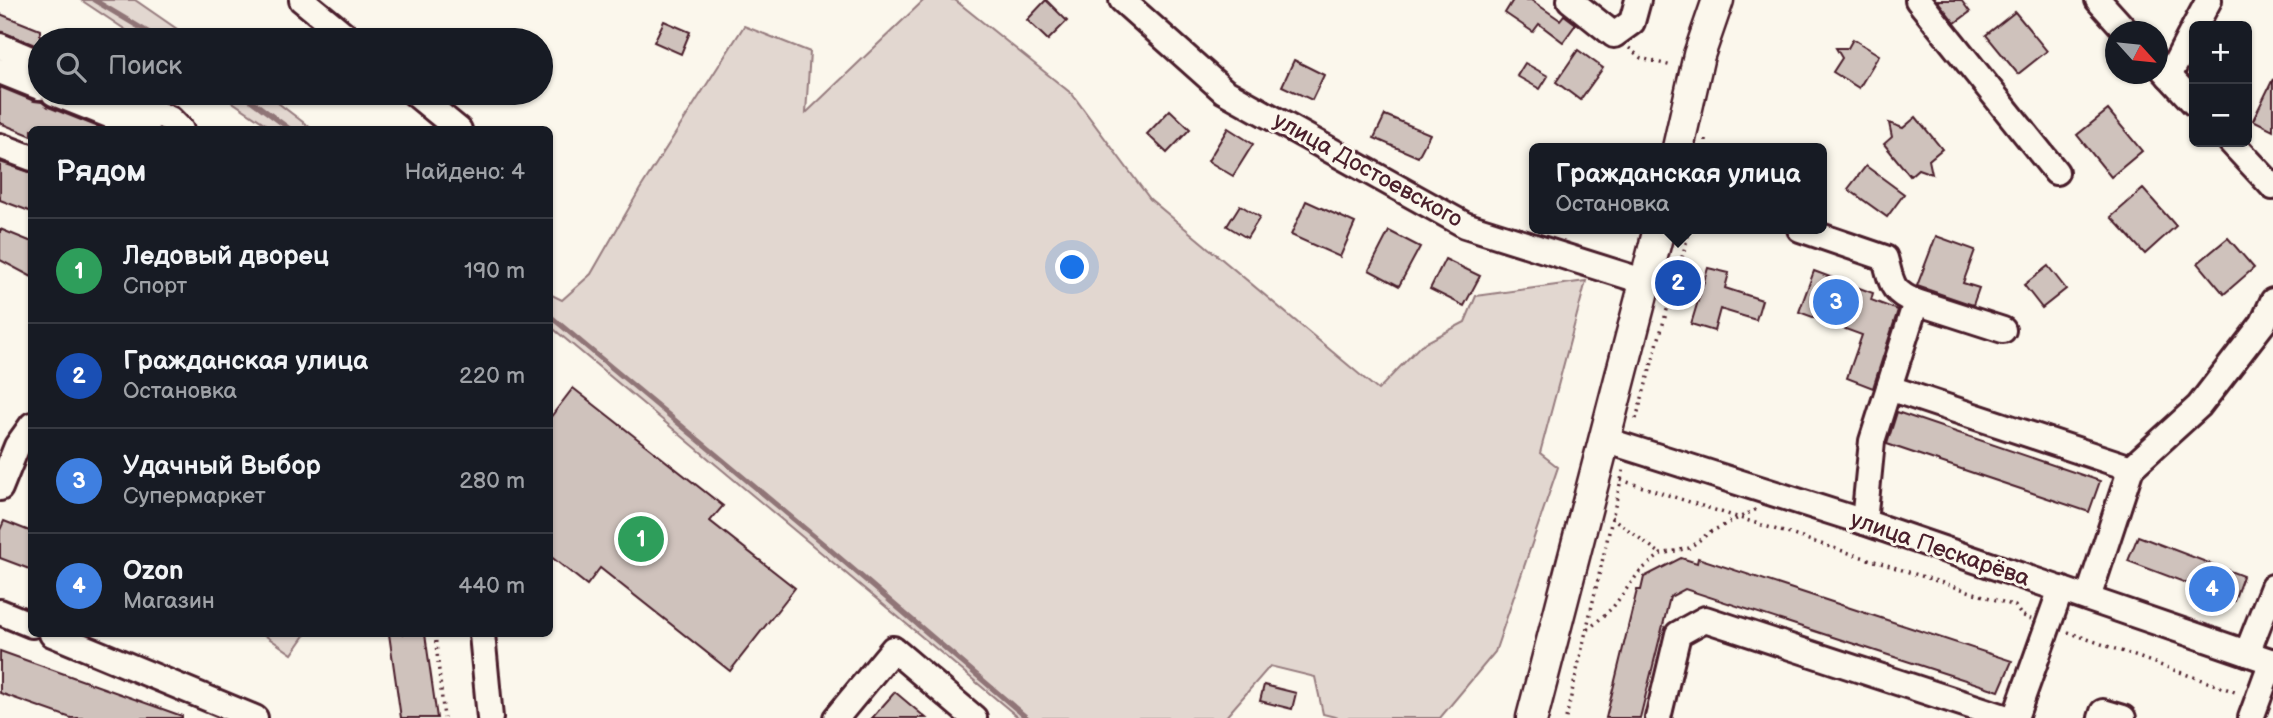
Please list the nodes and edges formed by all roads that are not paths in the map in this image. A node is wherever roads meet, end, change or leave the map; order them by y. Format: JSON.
{"nodes":[{"id":1,"x":302,"y":0,"type":"edge"},
{"id":2,"x":1122,"y":0,"type":"edge"},
{"id":3,"x":1570,"y":0,"type":"edge"},
{"id":4,"x":1638,"y":0,"type":"edge"},
{"id":5,"x":1718,"y":0,"type":"edge"},
{"id":6,"x":1918,"y":0,"type":"edge"},
{"id":7,"x":2098,"y":0,"type":"edge"},
{"id":8,"x":2209,"y":0,"type":"edge"},
{"id":9,"x":2117,"y":21,"type":"edge"},
{"id":10,"x":2198,"y":21,"type":"edge"},
{"id":11,"x":336,"y":28,"type":"edge"},
{"id":12,"x":2189,"y":35,"type":"edge"},
{"id":13,"x":0,"y":46,"type":"edge"},
{"id":14,"x":28,"y":58,"type":"edge"},
{"id":15,"x":2168,"y":63,"type":"edge"},
{"id":16,"x":0,"y":71,"type":"edge"},
{"id":17,"x":2168,"y":75,"type":"edge"},
{"id":18,"x":28,"y":82,"type":"edge"},
{"id":19,"x":2189,"y":98,"type":"edge"},
{"id":20,"x":84,"y":105,"type":"edge"},
{"id":21,"x":137,"y":105,"type":"edge"},
{"id":22,"x":429,"y":105,"type":"edge"},
{"id":23,"x":137,"y":126,"type":"edge"},
{"id":24,"x":177,"y":126,"type":"edge"},
{"id":25,"x":454,"y":126,"type":"edge"},
{"id":26,"x":1679,"y":143,"type":"edge"},
{"id":27,"x":0,"y":146,"type":"edge"},
{"id":28,"x":2236,"y":147,"type":"edge"},
{"id":29,"x":28,"y":156,"type":"edge"},
{"id":30,"x":2056,"y":172,"type":"dead end"},
{"id":31,"x":2273,"y":187,"type":"edge"},
{"id":32,"x":1658,"y":234,"type":"edge"},
{"id":33,"x":1815,"y":234,"type":"edge"},
{"id":34,"x":1646,"y":282,"type":"junction"},
{"id":35,"x":2273,"y":301,"type":"edge"},
{"id":36,"x":1916,"y":302,"type":"junction"},
{"id":37,"x":2003,"y":330,"type":"dead end"},
{"id":38,"x":1889,"y":387,"type":"junction"},
{"id":39,"x":1617,"y":444,"type":"junction"},
{"id":40,"x":24,"y":449,"type":"edge"},
{"id":41,"x":2131,"y":468,"type":"junction"},
{"id":42,"x":0,"y":488,"type":"edge"},
{"id":43,"x":1864,"y":523,"type":"junction"},
{"id":44,"x":2273,"y":587,"type":"edge"},
{"id":45,"x":2061,"y":589,"type":"junction"},
{"id":46,"x":2088,"y":598,"type":"junction"},
{"id":47,"x":0,"y":612,"type":"edge"},
{"id":48,"x":28,"y":623,"type":"edge"},
{"id":49,"x":59,"y":637,"type":"edge"},
{"id":50,"x":482,"y":637,"type":"edge"},
{"id":51,"x":2247,"y":653,"type":"junction"},
{"id":52,"x":2272,"y":661,"type":"edge"},
{"id":53,"x":2255,"y":709,"type":"edge"},
{"id":54,"x":255,"y":718,"type":"edge"},
{"id":55,"x":490,"y":718,"type":"edge"},
{"id":56,"x":836,"y":718,"type":"edge"},
{"id":57,"x":974,"y":718,"type":"edge"},
{"id":58,"x":1532,"y":718,"type":"edge"},
{"id":59,"x":1658,"y":718,"type":"edge"},
{"id":60,"x":2007,"y":718,"type":"edge"},
{"id":61,"x":2015,"y":718,"type":"edge"},
{"id":62,"x":2101,"y":718,"type":"edge"},
{"id":63,"x":2123,"y":718,"type":"edge"}],
"edges":[{"from":1,"to":11,"type":"street"},
{"from":2,"to":34,"type":"street","name":"улица Достоевского"},
{"from":3,"to":4,"type":"street"},
{"from":5,"to":26,"type":"main road"},
{"from":6,"to":30,"type":"street"},
{"from":7,"to":9,"type":"street"},
{"from":8,"to":10,"type":"street"},
{"from":12,"to":15,"type":"street"},
{"from":13,"to":14,"type":"street"},
{"from":16,"to":18,"type":"street"},
{"from":17,"to":19,"type":"street"},
{"from":20,"to":23,"type":"street"},
{"from":21,"to":24,"type":"street"},
{"from":22,"to":25,"type":"street"},
{"from":27,"to":29,"type":"street"},
{"from":28,"to":31,"type":"street"},
{"from":32,"to":34,"type":"main road"},
{"from":33,"to":36,"type":"street"},
{"from":34,"to":39,"type":"main road"},
{"from":35,"to":41,"type":"street"},
{"from":36,"to":37,"type":"street"},
{"from":36,"to":38,"type":"street"},
{"from":38,"to":41,"type":"street"},
{"from":38,"to":43,"type":"street"},
{"from":39,"to":43,"type":"street","name":"улица Пескарёва"},
{"from":39,"to":58,"type":"main road"},
{"from":40,"to":42,"type":"street"},
{"from":41,"to":46,"type":"street"},
{"from":43,"to":45,"type":"street","name":"улица Пескарёва"},
{"from":44,"to":51,"type":"street"},
{"from":45,"to":46,"type":"street","name":"улица Пескарёва"},
{"from":45,"to":61,"type":"street"},
{"from":46,"to":51,"type":"street","name":"улица Пескарёва"},
{"from":47,"to":48,"type":"street"},
{"from":49,"to":54,"type":"street"},
{"from":50,"to":55,"type":"street"},
{"from":51,"to":52,"type":"street","name":"улица Пескарёва"},
{"from":52,"to":53,"type":"street"},
{"from":56,"to":57,"type":"street"},
{"from":59,"to":60,"type":"street"},
{"from":62,"to":63,"type":"street"}]}
